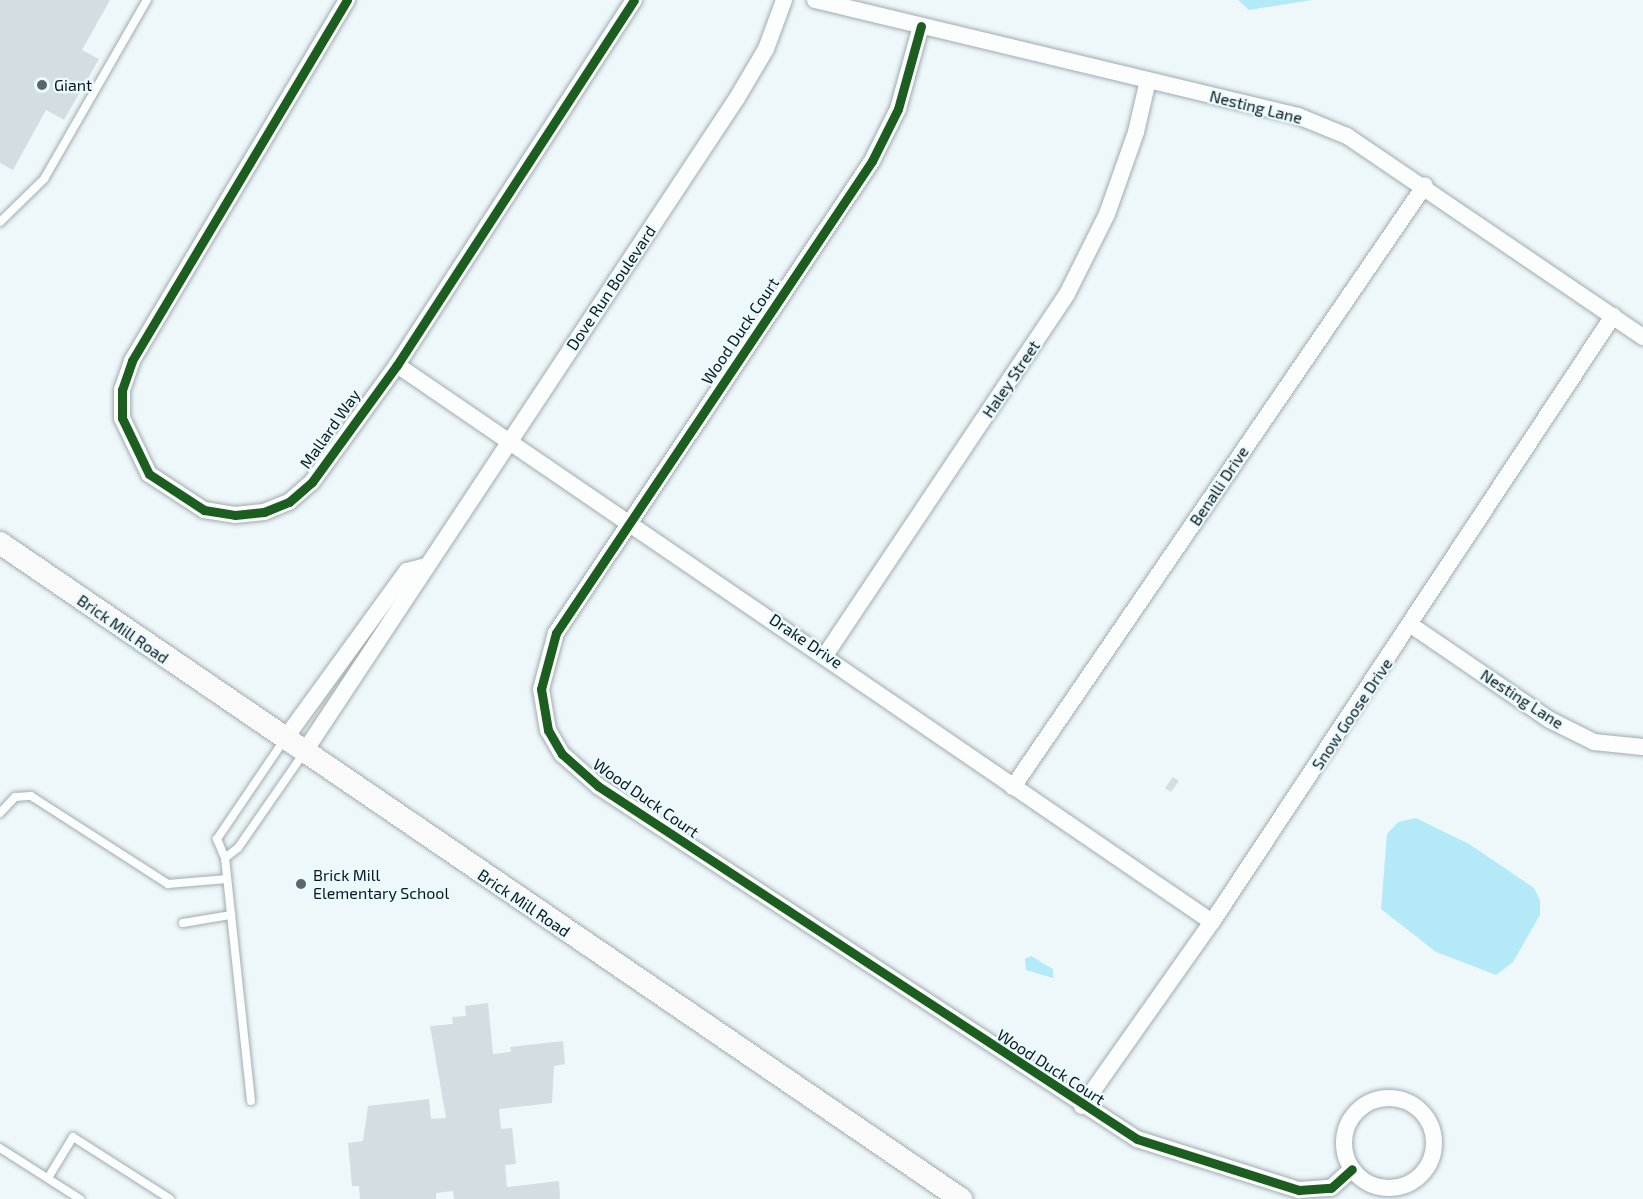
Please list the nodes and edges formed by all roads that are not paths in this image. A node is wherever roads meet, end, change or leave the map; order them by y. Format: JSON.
{"nodes":[{"id":1,"x":147,"y":0,"type":"edge"},
{"id":2,"x":347,"y":0,"type":"edge"},
{"id":3,"x":634,"y":0,"type":"edge"},
{"id":4,"x":784,"y":0,"type":"edge"},
{"id":5,"x":815,"y":0,"type":"edge"},
{"id":6,"x":921,"y":26,"type":"junction"},
{"id":7,"x":1148,"y":80,"type":"junction"},
{"id":8,"x":1425,"y":185,"type":"junction"},
{"id":9,"x":0,"y":222,"type":"edge"},
{"id":10,"x":1613,"y":316,"type":"junction"},
{"id":11,"x":1643,"y":337,"type":"edge"},
{"id":12,"x":397,"y":365,"type":"junction"},
{"id":13,"x":507,"y":441,"type":"junction"},
{"id":14,"x":630,"y":522,"type":"junction"},
{"id":15,"x":0,"y":543,"type":"edge"},
{"id":16,"x":422,"y":567,"type":"junction"},
{"id":17,"x":1411,"y":625,"type":"junction"},
{"id":18,"x":826,"y":654,"type":"junction"},
{"id":19,"x":284,"y":740,"type":"junction"},
{"id":20,"x":1643,"y":747,"type":"edge"},
{"id":21,"x":303,"y":754,"type":"junction"},
{"id":22,"x":1013,"y":787,"type":"junction"},
{"id":23,"x":0,"y":813,"type":"edge"},
{"id":24,"x":225,"y":858,"type":"junction"},
{"id":25,"x":227,"y":879,"type":"junction"},
{"id":26,"x":231,"y":915,"type":"junction"},
{"id":27,"x":1212,"y":922,"type":"junction"},
{"id":28,"x":183,"y":923,"type":"dead end"},
{"id":29,"x":251,"y":1101,"type":"dead end"},
{"id":30,"x":1082,"y":1106,"type":"junction"},
{"id":31,"x":0,"y":1148,"type":"edge"},
{"id":32,"x":1352,"y":1169,"type":"junction"},
{"id":33,"x":48,"y":1178,"type":"junction"},
{"id":34,"x":81,"y":1199,"type":"edge"},
{"id":35,"x":170,"y":1199,"type":"edge"},
{"id":36,"x":961,"y":1199,"type":"edge"}],
"edges":[{"from":1,"to":9,"type":"lane"},
{"from":2,"to":12,"type":"street","name":"Mallard Way"},
{"from":3,"to":12,"type":"street","name":"Mallard Way"},
{"from":4,"to":13,"type":"street","name":"Dove Run Boulevard"},
{"from":5,"to":6,"type":"street","name":"Nesting Lane"},
{"from":6,"to":7,"type":"street","name":"Nesting Lane"},
{"from":6,"to":14,"type":"street","name":"Wood Duck Court"},
{"from":7,"to":8,"type":"street","name":"Nesting Lane"},
{"from":7,"to":18,"type":"street","name":"Haley Street"},
{"from":8,"to":10,"type":"street","name":"Nesting Lane"},
{"from":8,"to":22,"type":"street","name":"Benalli Drive"},
{"from":10,"to":11,"type":"street","name":"Nesting Lane"},
{"from":10,"to":17,"type":"street","name":"Snow Goose Drive"},
{"from":12,"to":13,"type":"street","name":"Drake Drive"},
{"from":13,"to":14,"type":"street","name":"Drake Drive"},
{"from":13,"to":16,"type":"street","name":"Dove Run Boulevard"},
{"from":14,"to":18,"type":"street","name":"Drake Drive"},
{"from":14,"to":30,"type":"street","name":"Wood Duck Court"},
{"from":15,"to":19,"type":"street","name":"Brick Mill Road"},
{"from":16,"to":19,"type":"street","name":"Dove Run Boulevard"},
{"from":16,"to":21,"type":"street","name":"Dove Run Boulevard"},
{"from":17,"to":20,"type":"street","name":"Nesting Lane"},
{"from":17,"to":27,"type":"street","name":"Snow Goose Drive"},
{"from":18,"to":22,"type":"street","name":"Drake Drive"},
{"from":19,"to":21,"type":"street","name":"Brick Mill Road"},
{"from":19,"to":24,"type":"lane"},
{"from":21,"to":24,"type":"lane"},
{"from":21,"to":36,"type":"street","name":"Brick Mill Road"},
{"from":22,"to":27,"type":"street","name":"Drake Drive"},
{"from":23,"to":25,"type":"lane"},
{"from":24,"to":25,"type":"lane"},
{"from":25,"to":26,"type":"lane"},
{"from":26,"to":28,"type":"lane"},
{"from":26,"to":29,"type":"lane"},
{"from":27,"to":30,"type":"street","name":"Snow Goose Drive"},
{"from":30,"to":32,"type":"street","name":"Wood Duck Court"},
{"from":31,"to":33,"type":"lane"},
{"from":32,"to":32,"type":"street"},
{"from":33,"to":34,"type":"lane"},
{"from":33,"to":35,"type":"lane"}]}
